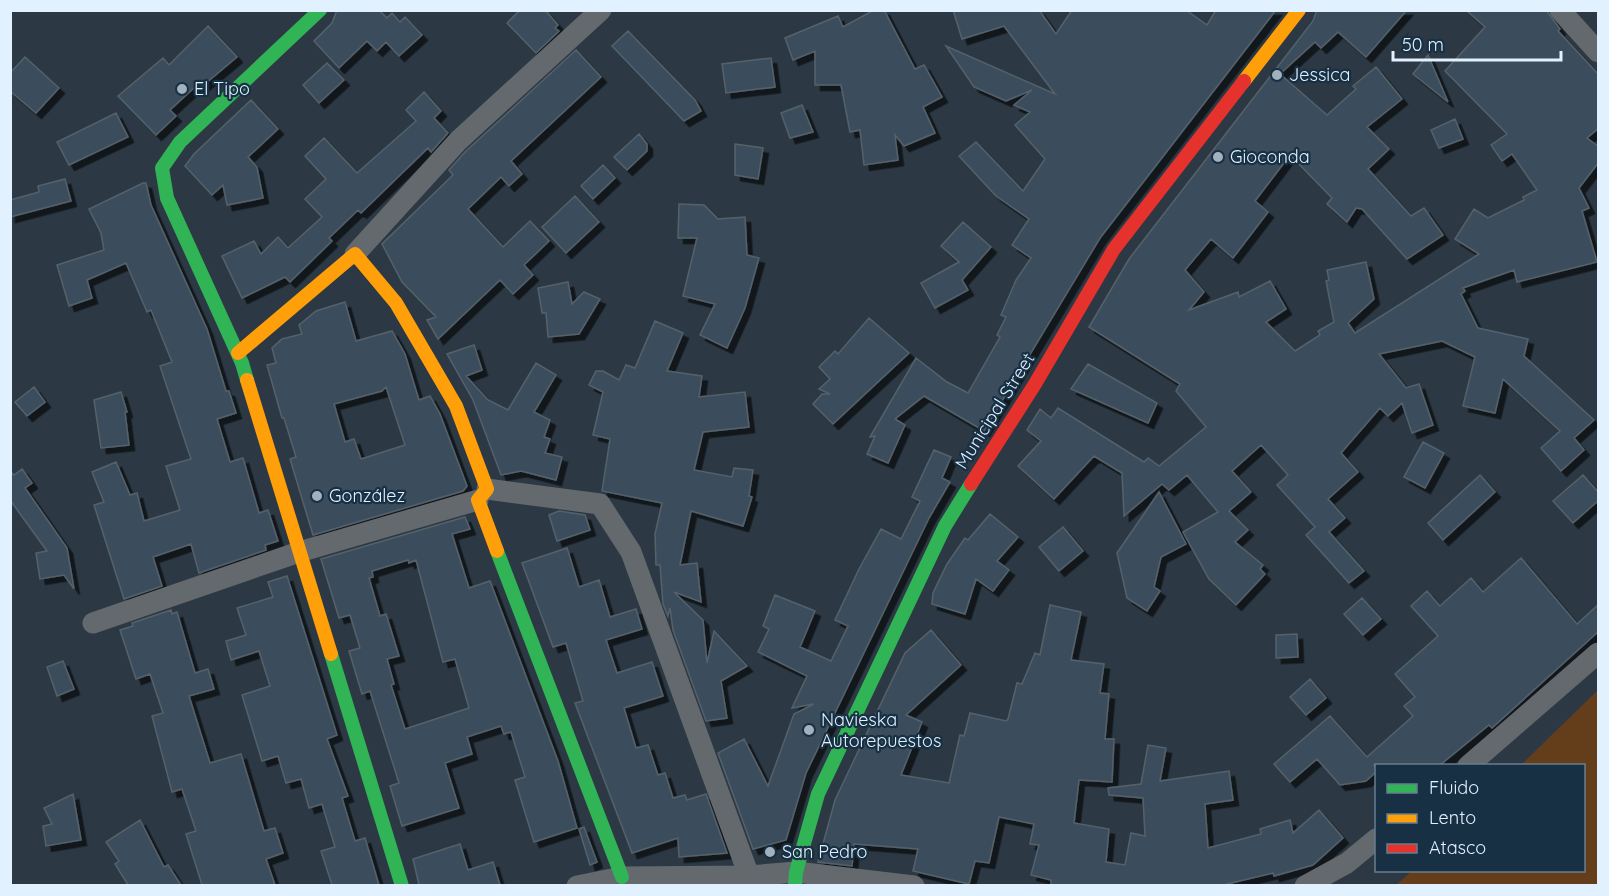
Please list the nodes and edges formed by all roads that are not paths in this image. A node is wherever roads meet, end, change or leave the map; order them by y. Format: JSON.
{"nodes":[{"id":1,"x":320,"y":10,"type":"edge"},
{"id":2,"x":601,"y":10,"type":"edge"},
{"id":3,"x":1299,"y":10,"type":"edge"},
{"id":4,"x":1560,"y":10,"type":"edge"},
{"id":5,"x":1599,"y":52,"type":"edge"},
{"id":6,"x":355,"y":254,"type":"junction"},
{"id":7,"x":238,"y":353,"type":"junction"},
{"id":8,"x":483,"y":494,"type":"junction"},
{"id":9,"x":299,"y":552,"type":"junction"},
{"id":10,"x":93,"y":623,"type":"dead end"},
{"id":11,"x":1599,"y":653,"type":"edge"},
{"id":12,"x":1469,"y":764,"type":"edge"},
{"id":13,"x":1375,"y":841,"type":"edge"},
{"id":14,"x":749,"y":876,"type":"junction"},
{"id":15,"x":622,"y":877,"type":"junction"},
{"id":16,"x":795,"y":879,"type":"edge"},
{"id":17,"x":402,"y":885,"type":"edge"},
{"id":18,"x":577,"y":885,"type":"edge"},
{"id":19,"x":914,"y":885,"type":"edge"},
{"id":20,"x":1305,"y":885,"type":"edge"}],
"edges":[{"from":1,"to":7,"type":"street"},
{"from":2,"to":6,"type":"street"},
{"from":3,"to":16,"type":"street","name":"Municipal Street"},
{"from":4,"to":5,"type":"street"},
{"from":6,"to":7,"type":"street"},
{"from":6,"to":8,"type":"street"},
{"from":7,"to":9,"type":"street"},
{"from":8,"to":9,"type":"street"},
{"from":8,"to":14,"type":"street"},
{"from":8,"to":15,"type":"street"},
{"from":9,"to":10,"type":"street"},
{"from":9,"to":17,"type":"street"},
{"from":11,"to":12,"type":"street"},
{"from":13,"to":20,"type":"street"},
{"from":14,"to":15,"type":"street"},
{"from":14,"to":16,"type":"street"},
{"from":15,"to":18,"type":"street"},
{"from":16,"to":19,"type":"street"}]}
